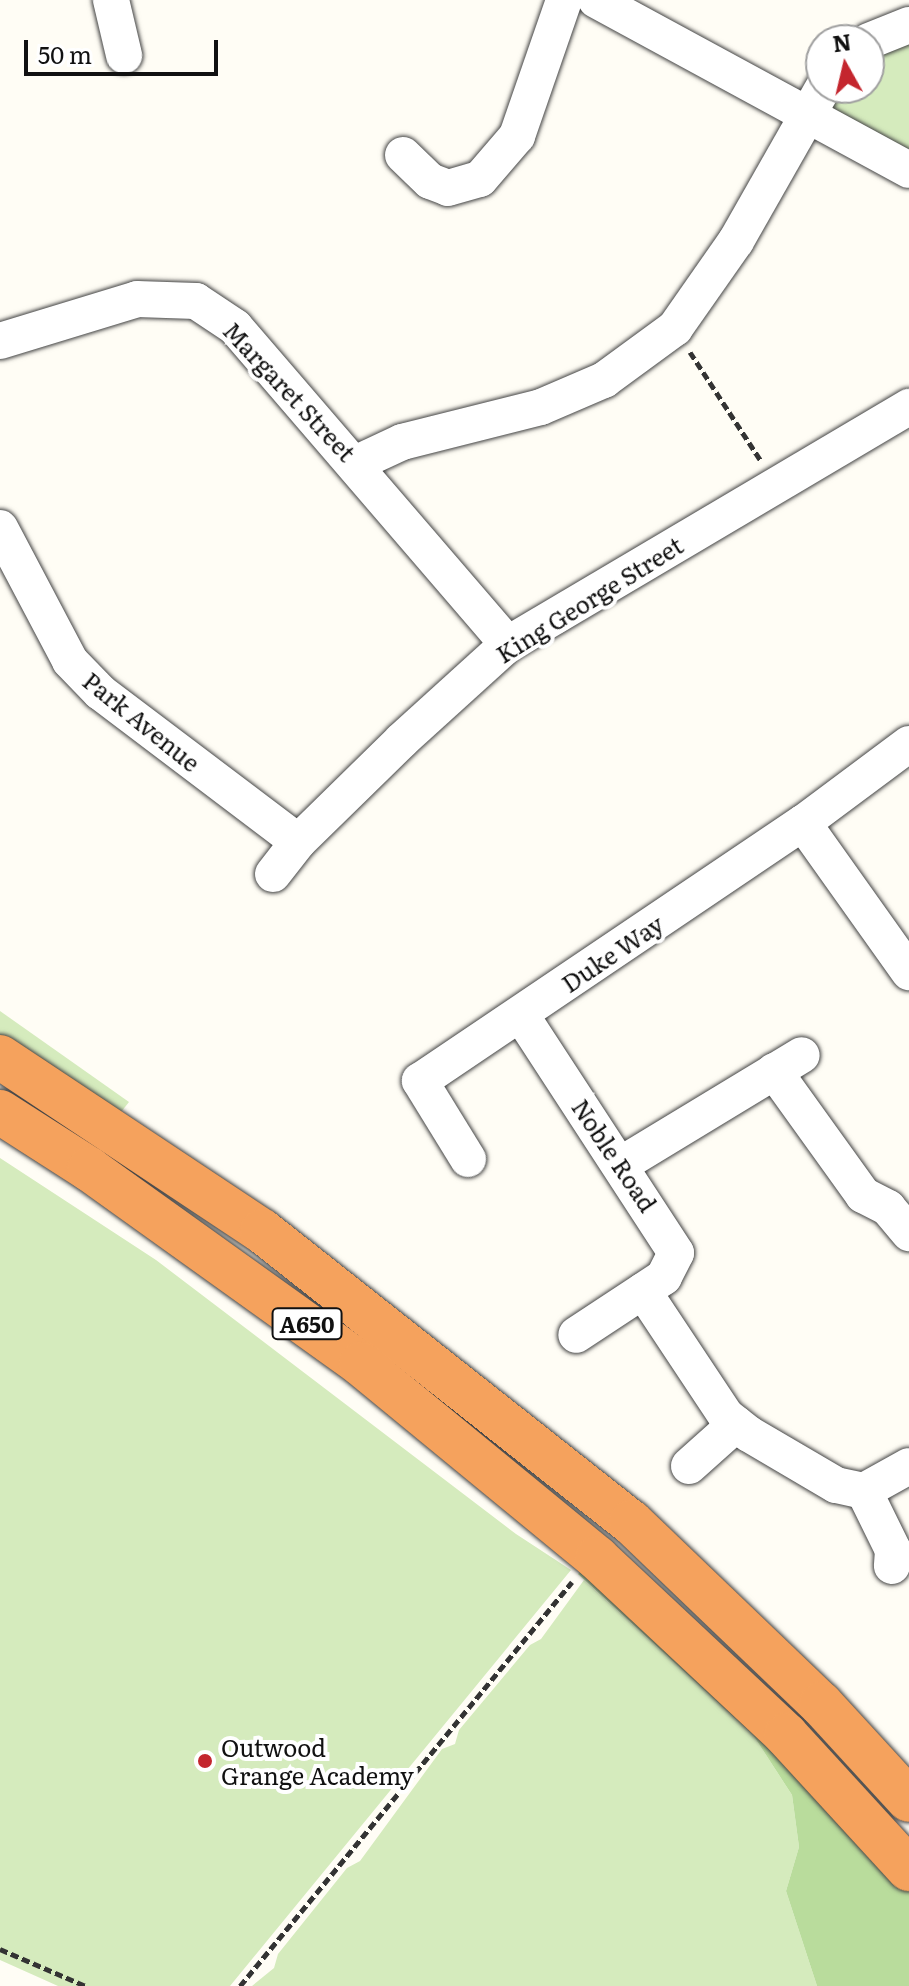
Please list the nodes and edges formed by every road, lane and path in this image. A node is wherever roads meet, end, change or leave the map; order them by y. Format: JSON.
{"nodes":[{"id":1,"x":111,"y":0,"type":"edge"},
{"id":2,"x":564,"y":0,"type":"edge"},
{"id":3,"x":596,"y":0,"type":"edge"},
{"id":4,"x":909,"y":25,"type":"edge"},
{"id":5,"x":885,"y":35,"type":"edge"},
{"id":6,"x":124,"y":55,"type":"dead end"},
{"id":7,"x":805,"y":95,"type":"edge"},
{"id":8,"x":814,"y":104,"type":"edge"},
{"id":9,"x":821,"y":104,"type":"edge"},
{"id":10,"x":403,"y":155,"type":"dead end"},
{"id":11,"x":909,"y":170,"type":"edge"},
{"id":12,"x":675,"y":328,"type":"junction"},
{"id":13,"x":0,"y":341,"type":"edge"},
{"id":14,"x":909,"y":407,"type":"edge"},
{"id":15,"x":357,"y":463,"type":"junction"},
{"id":16,"x":777,"y":486,"type":"junction"},
{"id":17,"x":0,"y":528,"type":"edge"},
{"id":18,"x":508,"y":644,"type":"junction"},
{"id":19,"x":909,"y":744,"type":"edge"},
{"id":20,"x":803,"y":823,"type":"junction"},
{"id":21,"x":298,"y":842,"type":"junction"},
{"id":22,"x":273,"y":874,"type":"dead end"},
{"id":23,"x":909,"y":972,"type":"edge"},
{"id":24,"x":521,"y":1015,"type":"junction"},
{"id":25,"x":0,"y":1057,"type":"edge"},
{"id":26,"x":0,"y":1112,"type":"edge"},
{"id":27,"x":468,"y":1159,"type":"dead end"},
{"id":28,"x":622,"y":1164,"type":"junction"},
{"id":29,"x":909,"y":1233,"type":"edge"},
{"id":30,"x":643,"y":1291,"type":"junction"},
{"id":31,"x":576,"y":1335,"type":"dead end"},
{"id":32,"x":736,"y":1424,"type":"junction"},
{"id":33,"x":689,"y":1466,"type":"dead end"},
{"id":34,"x":909,"y":1466,"type":"edge"},
{"id":35,"x":864,"y":1491,"type":"junction"},
{"id":36,"x":597,"y":1558,"type":"junction"},
{"id":37,"x":892,"y":1566,"type":"dead end"},
{"id":38,"x":909,"y":1800,"type":"edge"},
{"id":39,"x":909,"y":1869,"type":"edge"},
{"id":40,"x":0,"y":1949,"type":"edge"},
{"id":41,"x":86,"y":1986,"type":"edge"},
{"id":42,"x":240,"y":1986,"type":"edge"}],
"edges":[{"from":1,"to":6,"type":"street"},
{"from":2,"to":10,"type":"street"},
{"from":3,"to":7,"type":"street"},
{"from":4,"to":5,"type":"street"},
{"from":8,"to":12,"type":"street"},
{"from":9,"to":11,"type":"street"},
{"from":12,"to":15,"type":"street"},
{"from":12,"to":16,"type":"path"},
{"from":13,"to":15,"type":"street","name":"Margaret Street"},
{"from":14,"to":16,"type":"street","name":"King George Street"},
{"from":15,"to":18,"type":"street","name":"Margaret Street"},
{"from":16,"to":18,"type":"street","name":"King George Street"},
{"from":17,"to":21,"type":"street","name":"Park Avenue"},
{"from":18,"to":21,"type":"street","name":"King George Street"},
{"from":19,"to":20,"type":"street","name":"Duke Way"},
{"from":20,"to":23,"type":"street"},
{"from":20,"to":24,"type":"street","name":"Duke Way"},
{"from":21,"to":22,"type":"street","name":"King George Street"},
{"from":24,"to":27,"type":"street","name":"Duke Way"},
{"from":24,"to":28,"type":"street","name":"Noble Road"},
{"from":25,"to":38,"type":"highway","number":"A650"},
{"from":26,"to":36,"type":"highway","number":"A650"},
{"from":28,"to":29,"type":"street"},
{"from":28,"to":30,"type":"street","name":"Noble Road"},
{"from":30,"to":31,"type":"street","name":"Noble Road"},
{"from":30,"to":32,"type":"street"},
{"from":32,"to":33,"type":"street"},
{"from":32,"to":35,"type":"street"},
{"from":34,"to":35,"type":"street"},
{"from":35,"to":37,"type":"street"},
{"from":36,"to":39,"type":"highway","number":"A650"},
{"from":36,"to":42,"type":"path"},
{"from":40,"to":41,"type":"path"}]}
